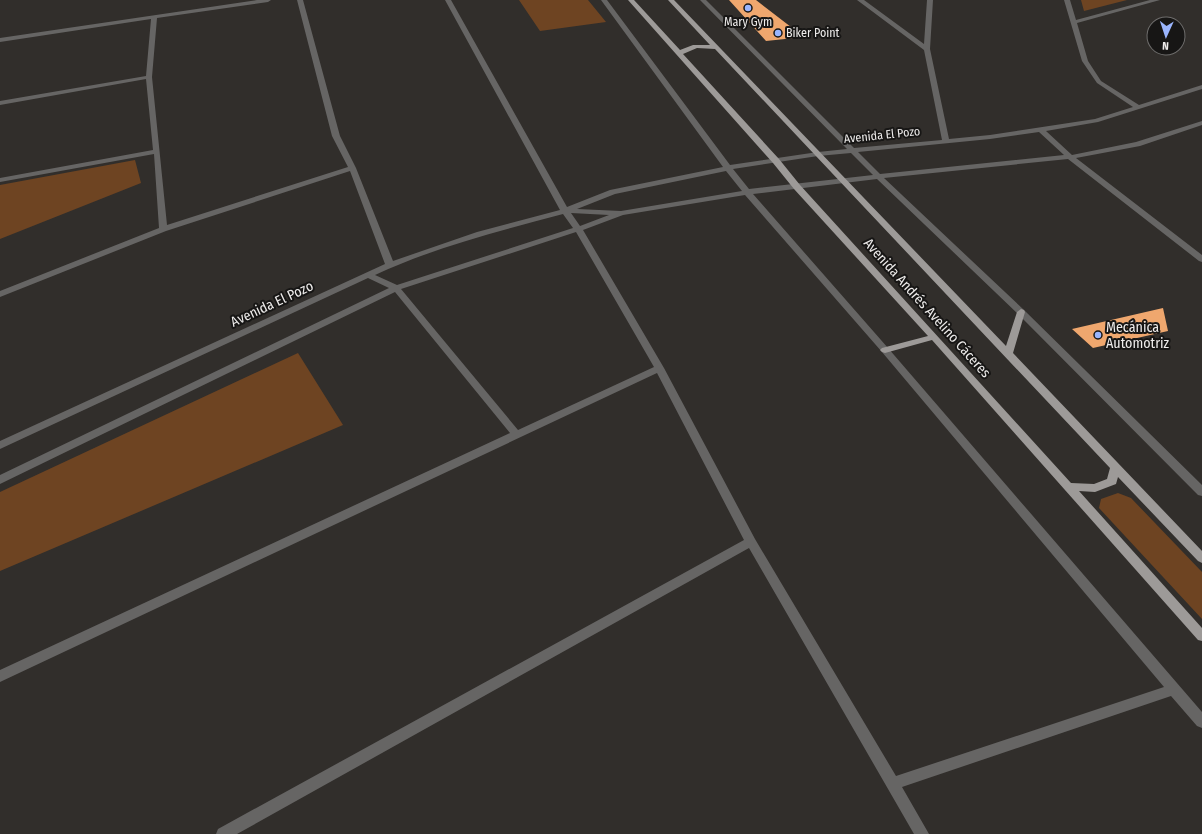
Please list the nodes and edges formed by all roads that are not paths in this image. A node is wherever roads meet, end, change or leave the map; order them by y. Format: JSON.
{"nodes":[{"id":1,"x":268,"y":0,"type":"edge"},
{"id":2,"x":300,"y":0,"type":"edge"},
{"id":3,"x":448,"y":0,"type":"edge"},
{"id":4,"x":604,"y":0,"type":"edge"},
{"id":5,"x":631,"y":0,"type":"edge"},
{"id":6,"x":671,"y":0,"type":"edge"},
{"id":7,"x":703,"y":0,"type":"edge"},
{"id":8,"x":860,"y":0,"type":"edge"},
{"id":9,"x":930,"y":0,"type":"edge"},
{"id":10,"x":1067,"y":0,"type":"edge"},
{"id":11,"x":1157,"y":0,"type":"edge"},
{"id":12,"x":154,"y":17,"type":"junction"},
{"id":13,"x":1074,"y":22,"type":"junction"},
{"id":14,"x":0,"y":40,"type":"edge"},
{"id":15,"x":717,"y":48,"type":"junction"},
{"id":16,"x":927,"y":49,"type":"junction"},
{"id":17,"x":679,"y":53,"type":"junction"},
{"id":18,"x":149,"y":77,"type":"junction"},
{"id":19,"x":1202,"y":87,"type":"edge"},
{"id":20,"x":0,"y":103,"type":"edge"},
{"id":21,"x":1138,"y":108,"type":"junction"},
{"id":22,"x":1202,"y":123,"type":"edge"},
{"id":23,"x":1041,"y":130,"type":"junction"},
{"id":24,"x":946,"y":140,"type":"junction"},
{"id":25,"x":852,"y":150,"type":"junction"},
{"id":26,"x":157,"y":151,"type":"junction"},
{"id":27,"x":818,"y":154,"type":"junction"},
{"id":28,"x":1070,"y":157,"type":"junction"},
{"id":29,"x":776,"y":161,"type":"junction"},
{"id":30,"x":352,"y":168,"type":"junction"},
{"id":31,"x":728,"y":168,"type":"junction"},
{"id":32,"x":879,"y":177,"type":"junction"},
{"id":33,"x":0,"y":180,"type":"edge"},
{"id":34,"x":843,"y":180,"type":"junction"},
{"id":35,"x":797,"y":187,"type":"junction"},
{"id":36,"x":747,"y":192,"type":"junction"},
{"id":37,"x":565,"y":211,"type":"junction"},
{"id":38,"x":621,"y":213,"type":"junction"},
{"id":39,"x":163,"y":228,"type":"junction"},
{"id":40,"x":578,"y":229,"type":"junction"},
{"id":41,"x":1202,"y":259,"type":"edge"},
{"id":42,"x":390,"y":265,"type":"junction"},
{"id":43,"x":368,"y":276,"type":"junction"},
{"id":44,"x":396,"y":288,"type":"junction"},
{"id":45,"x":0,"y":294,"type":"edge"},
{"id":46,"x":1021,"y":312,"type":"junction"},
{"id":47,"x":934,"y":337,"type":"junction"},
{"id":48,"x":885,"y":350,"type":"junction"},
{"id":49,"x":1008,"y":354,"type":"junction"},
{"id":50,"x":659,"y":368,"type":"junction"},
{"id":51,"x":517,"y":435,"type":"junction"},
{"id":52,"x":0,"y":445,"type":"edge"},
{"id":53,"x":1115,"y":467,"type":"junction"},
{"id":54,"x":0,"y":480,"type":"edge"},
{"id":55,"x":1069,"y":487,"type":"junction"},
{"id":56,"x":1202,"y":492,"type":"edge"},
{"id":57,"x":751,"y":542,"type":"junction"},
{"id":58,"x":1202,"y":558,"type":"edge"},
{"id":59,"x":1202,"y":636,"type":"edge"},
{"id":60,"x":0,"y":676,"type":"edge"},
{"id":61,"x":1174,"y":689,"type":"junction"},
{"id":62,"x":1202,"y":722,"type":"edge"},
{"id":63,"x":893,"y":784,"type":"junction"},
{"id":64,"x":917,"y":832,"type":"edge"},
{"id":65,"x":223,"y":834,"type":"edge"}],
"edges":[{"from":1,"to":12,"type":"street"},
{"from":2,"to":30,"type":"street"},
{"from":3,"to":37,"type":"street"},
{"from":4,"to":31,"type":"street"},
{"from":5,"to":17,"type":"main road","name":"Avenida Andrés Avelino Cáceres"},
{"from":6,"to":15,"type":"main road","name":"Avenida Andrés Avelino Cáceres"},
{"from":7,"to":25,"type":"street"},
{"from":8,"to":16,"type":"street"},
{"from":9,"to":16,"type":"street"},
{"from":10,"to":13,"type":"street"},
{"from":11,"to":13,"type":"street"},
{"from":12,"to":14,"type":"street"},
{"from":12,"to":18,"type":"street"},
{"from":13,"to":21,"type":"street"},
{"from":15,"to":17,"type":"main road"},
{"from":15,"to":27,"type":"main road","name":"Avenida Andrés Avelino Cáceres"},
{"from":16,"to":24,"type":"street"},
{"from":17,"to":29,"type":"main road","name":"Avenida Andrés Avelino Cáceres"},
{"from":18,"to":20,"type":"street"},
{"from":18,"to":26,"type":"street"},
{"from":19,"to":21,"type":"street","name":"Avenida El Pozo"},
{"from":21,"to":23,"type":"street","name":"Avenida El Pozo"},
{"from":22,"to":28,"type":"street","name":"Avenida El Pozo"},
{"from":23,"to":24,"type":"street","name":"Avenida El Pozo"},
{"from":23,"to":28,"type":"street"},
{"from":24,"to":25,"type":"street","name":"Avenida El Pozo"},
{"from":25,"to":27,"type":"street","name":"Avenida El Pozo"},
{"from":25,"to":32,"type":"street"},
{"from":26,"to":33,"type":"street"},
{"from":26,"to":39,"type":"street"},
{"from":27,"to":29,"type":"street","name":"Avenida El Pozo"},
{"from":27,"to":34,"type":"main road","name":"Avenida Andrés Avelino Cáceres"},
{"from":28,"to":32,"type":"street","name":"Avenida El Pozo"},
{"from":28,"to":41,"type":"street"},
{"from":29,"to":31,"type":"street","name":"Avenida El Pozo"},
{"from":29,"to":35,"type":"main road","name":"Avenida Andrés Avelino Cáceres"},
{"from":30,"to":39,"type":"street"},
{"from":30,"to":42,"type":"street"},
{"from":31,"to":36,"type":"street"},
{"from":31,"to":37,"type":"street","name":"Avenida El Pozo"},
{"from":32,"to":34,"type":"street","name":"Avenida El Pozo"},
{"from":32,"to":46,"type":"street"},
{"from":34,"to":35,"type":"street","name":"Avenida El Pozo"},
{"from":34,"to":49,"type":"main road","name":"Avenida Andrés Avelino Cáceres"},
{"from":35,"to":36,"type":"street","name":"Avenida El Pozo"},
{"from":35,"to":47,"type":"main road","name":"Avenida Andrés Avelino Cáceres"},
{"from":36,"to":38,"type":"street","name":"Avenida El Pozo"},
{"from":36,"to":48,"type":"street"},
{"from":37,"to":38,"type":"street","name":"Avenida El Pozo"},
{"from":37,"to":40,"type":"street"},
{"from":37,"to":42,"type":"street","name":"Avenida El Pozo"},
{"from":38,"to":40,"type":"street"},
{"from":39,"to":45,"type":"street"},
{"from":40,"to":44,"type":"street"},
{"from":40,"to":50,"type":"street"},
{"from":42,"to":43,"type":"street","name":"Avenida El Pozo"},
{"from":43,"to":44,"type":"street"},
{"from":43,"to":52,"type":"street","name":"Avenida El Pozo"},
{"from":44,"to":51,"type":"street"},
{"from":44,"to":54,"type":"street"},
{"from":46,"to":49,"type":"main road"},
{"from":46,"to":56,"type":"street"},
{"from":47,"to":48,"type":"main road"},
{"from":47,"to":55,"type":"main road","name":"Avenida Andrés Avelino Cáceres"},
{"from":48,"to":61,"type":"street"},
{"from":49,"to":53,"type":"main road","name":"Avenida Andrés Avelino Cáceres"},
{"from":50,"to":51,"type":"street"},
{"from":50,"to":57,"type":"street"},
{"from":51,"to":60,"type":"street"},
{"from":53,"to":55,"type":"main road"},
{"from":53,"to":58,"type":"main road","name":"Avenida Andrés Avelino Cáceres"},
{"from":55,"to":59,"type":"main road","name":"Avenida Andrés Avelino Cáceres"},
{"from":57,"to":63,"type":"street"},
{"from":57,"to":65,"type":"street"},
{"from":61,"to":62,"type":"street"},
{"from":61,"to":63,"type":"street"},
{"from":63,"to":64,"type":"street"}]}
